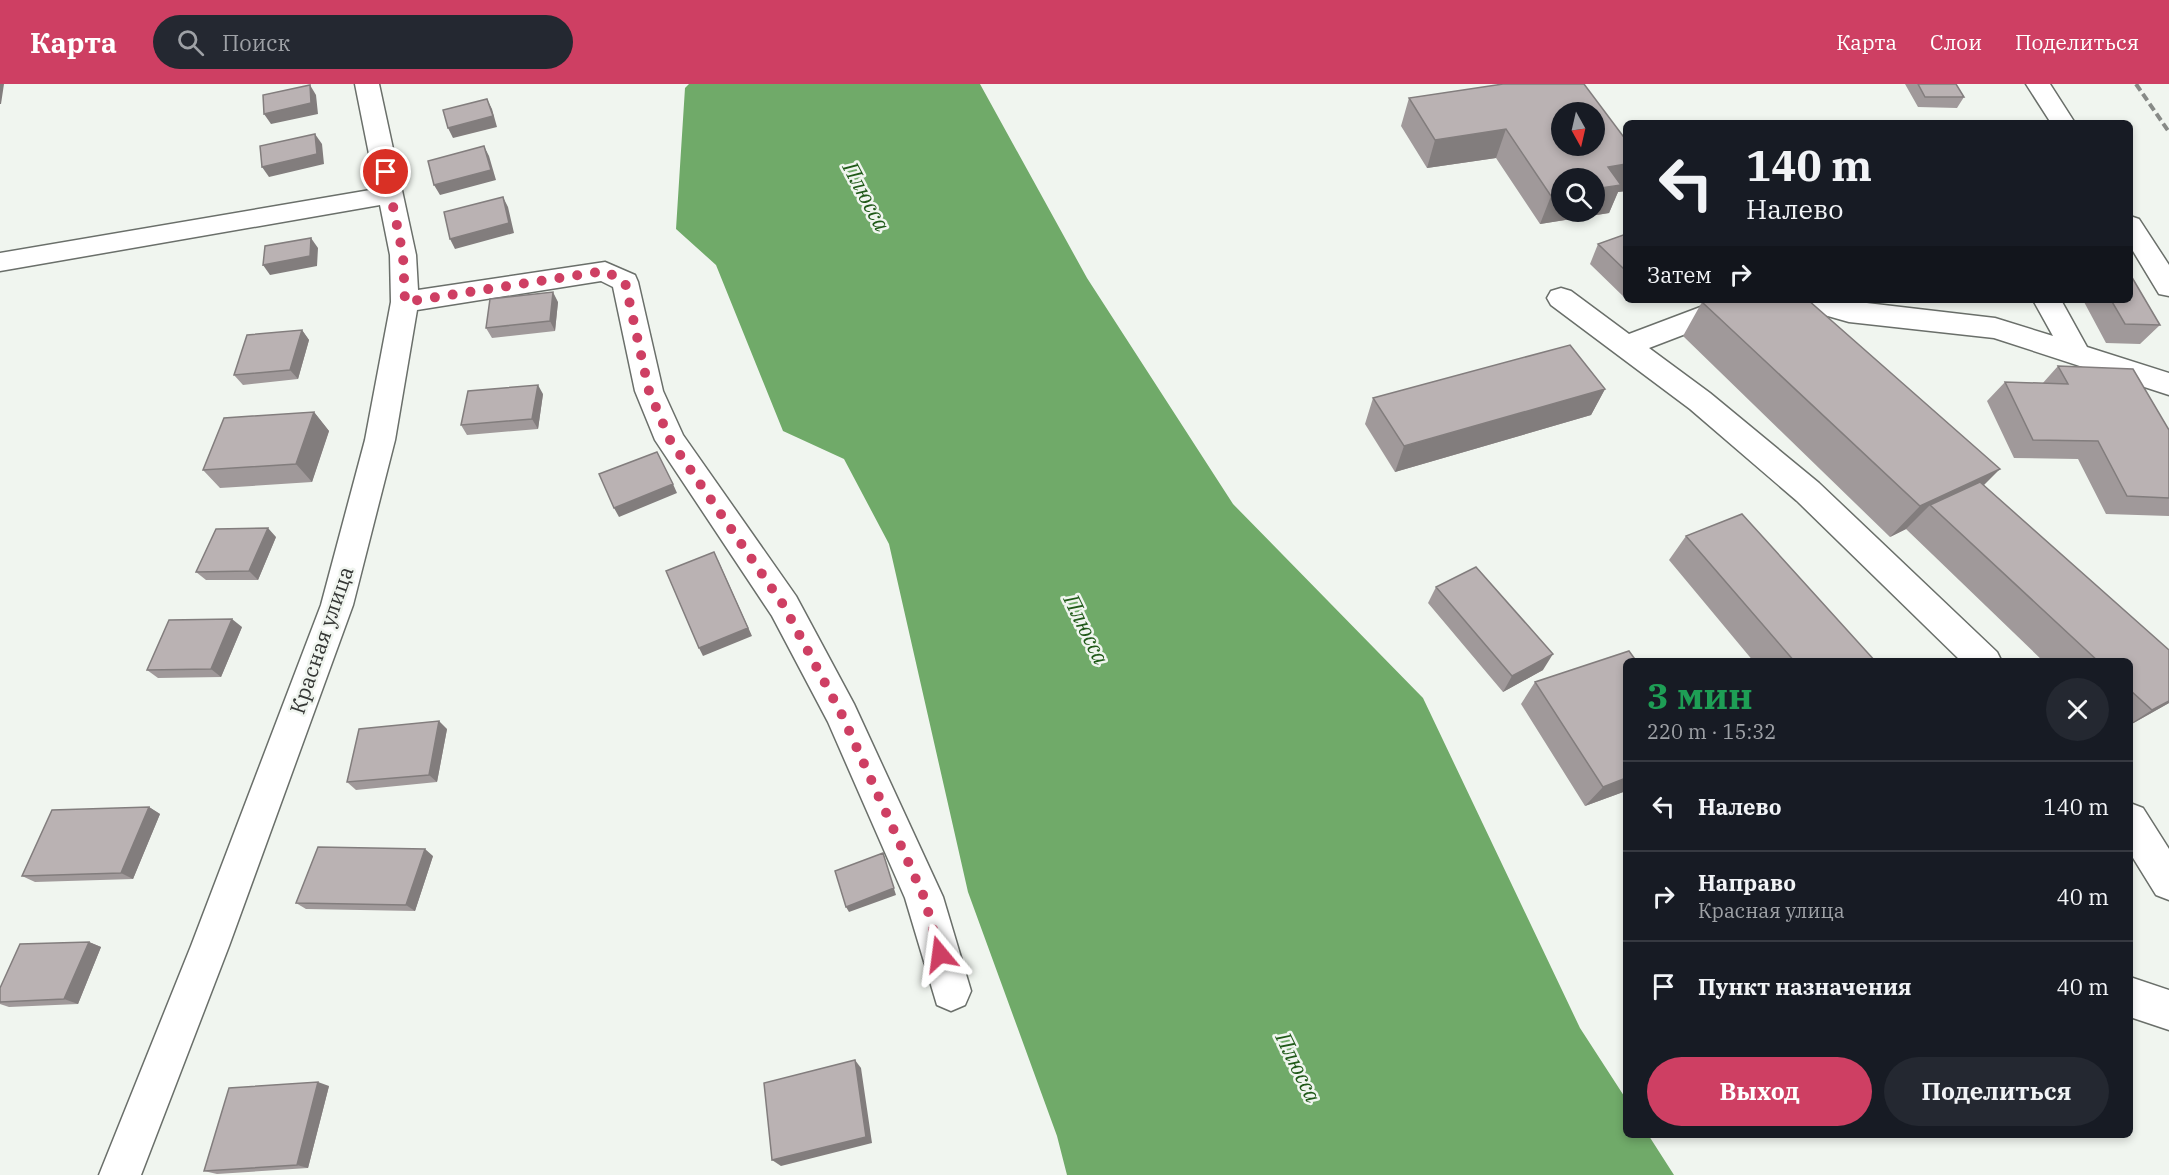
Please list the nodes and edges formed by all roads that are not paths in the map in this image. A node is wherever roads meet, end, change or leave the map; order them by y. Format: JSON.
{"nodes":[{"id":1,"x":367,"y":84,"type":"edge"},
{"id":2,"x":2038,"y":84,"type":"edge"},
{"id":3,"x":2062,"y":120,"type":"edge"},
{"id":4,"x":391,"y":195,"type":"junction"},
{"id":5,"x":2133,"y":230,"type":"edge"},
{"id":6,"x":0,"y":262,"type":"edge"},
{"id":7,"x":2169,"y":287,"type":"edge"},
{"id":8,"x":1561,"y":298,"type":"dead end"},
{"id":9,"x":405,"y":302,"type":"junction"},
{"id":10,"x":1738,"y":303,"type":"edge"},
{"id":11,"x":1817,"y":303,"type":"edge"},
{"id":12,"x":2049,"y":303,"type":"edge"},
{"id":13,"x":1626,"y":346,"type":"junction"},
{"id":14,"x":2077,"y":354,"type":"junction"},
{"id":15,"x":2169,"y":384,"type":"edge"},
{"id":16,"x":1981,"y":658,"type":"edge"},
{"id":17,"x":2133,"y":825,"type":"edge"},
{"id":18,"x":2169,"y":882,"type":"edge"},
{"id":19,"x":951,"y":991,"type":"dead end"},
{"id":20,"x":2133,"y":998,"type":"edge"},
{"id":21,"x":2169,"y":1010,"type":"edge"},
{"id":22,"x":120,"y":1175,"type":"edge"}],
"edges":[{"from":1,"to":4,"type":"street","name":"Красная улица"},
{"from":2,"to":3,"type":"street"},
{"from":4,"to":6,"type":"street"},
{"from":4,"to":9,"type":"street","name":"Красная улица"},
{"from":5,"to":7,"type":"street"},
{"from":8,"to":13,"type":"street"},
{"from":9,"to":19,"type":"street"},
{"from":9,"to":22,"type":"street","name":"Красная улица"},
{"from":10,"to":13,"type":"street"},
{"from":11,"to":14,"type":"street"},
{"from":12,"to":14,"type":"street"},
{"from":13,"to":16,"type":"street"},
{"from":14,"to":15,"type":"street"},
{"from":17,"to":18,"type":"street"},
{"from":20,"to":21,"type":"street"}]}
